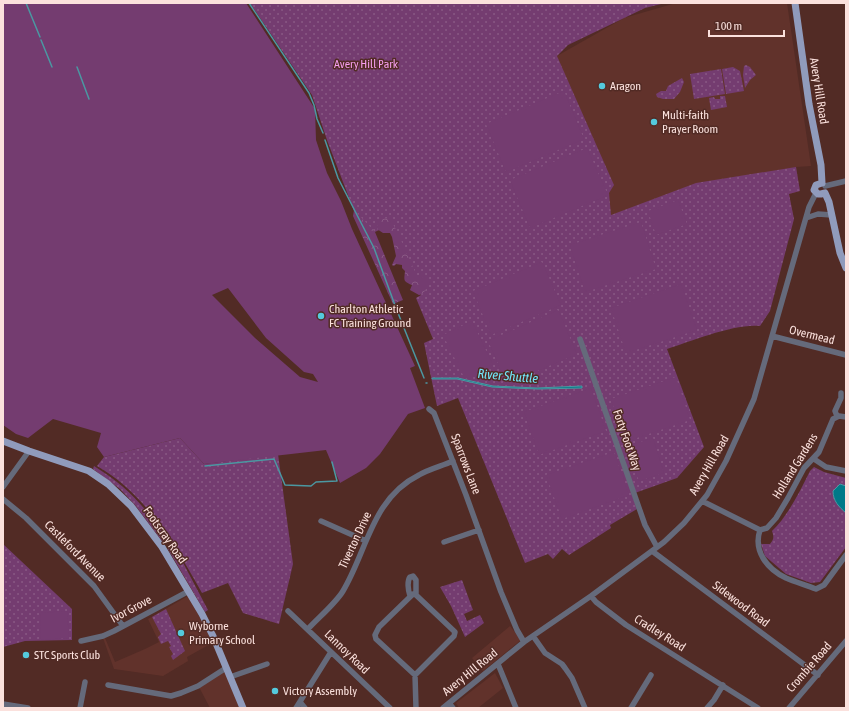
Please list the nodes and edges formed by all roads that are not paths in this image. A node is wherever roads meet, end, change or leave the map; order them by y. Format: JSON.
{"nodes":[{"id":1,"x":795,"y":3,"type":"edge"},
{"id":2,"x":846,"y":181,"type":"edge"},
{"id":3,"x":824,"y":187,"type":"junction"},
{"id":4,"x":816,"y":193,"type":"joint"},
{"id":5,"x":832,"y":215,"type":"junction"},
{"id":6,"x":806,"y":218,"type":"junction"},
{"id":7,"x":846,"y":268,"type":"edge"},
{"id":8,"x":772,"y":336,"type":"junction"},
{"id":9,"x":580,"y":339,"type":"dead end"},
{"id":10,"x":846,"y":355,"type":"edge"},
{"id":11,"x":841,"y":393,"type":"dead end"},
{"id":12,"x":429,"y":409,"type":"dead end"},
{"id":13,"x":837,"y":416,"type":"junction"},
{"id":14,"x":846,"y":417,"type":"edge"},
{"id":15,"x":3,"y":440,"type":"edge"},
{"id":16,"x":29,"y":451,"type":"junction"},
{"id":17,"x":814,"y":459,"type":"junction"},
{"id":18,"x":453,"y":461,"type":"junction"},
{"id":19,"x":846,"y":471,"type":"edge"},
{"id":20,"x":3,"y":487,"type":"edge"},
{"id":21,"x":3,"y":499,"type":"edge"},
{"id":22,"x":702,"y":501,"type":"junction"},
{"id":23,"x":321,"y":521,"type":"dead end"},
{"id":24,"x":479,"y":530,"type":"junction"},
{"id":25,"x":760,"y":530,"type":"junction"},
{"id":26,"x":366,"y":541,"type":"junction"},
{"id":27,"x":444,"y":542,"type":"dead end"},
{"id":28,"x":657,"y":547,"type":"junction"},
{"id":29,"x":652,"y":551,"type":"junction"},
{"id":30,"x":846,"y":555,"type":"edge"},
{"id":31,"x":189,"y":591,"type":"junction"},
{"id":32,"x":591,"y":596,"type":"junction"},
{"id":33,"x":288,"y":611,"type":"dead end"},
{"id":34,"x":123,"y":626,"type":"junction"},
{"id":35,"x":308,"y":629,"type":"junction"},
{"id":36,"x":533,"y":636,"type":"junction"},
{"id":37,"x":81,"y":641,"type":"dead end"},
{"id":38,"x":846,"y":641,"type":"edge"},
{"id":39,"x":524,"y":642,"type":"junction"},
{"id":40,"x":331,"y":652,"type":"junction"},
{"id":41,"x":267,"y":664,"type":"dead end"},
{"id":42,"x":498,"y":664,"type":"junction"},
{"id":43,"x":226,"y":668,"type":"junction"},
{"id":44,"x":415,"y":675,"type":"junction"},
{"id":45,"x":651,"y":675,"type":"dead end"},
{"id":46,"x":818,"y":675,"type":"junction"},
{"id":47,"x":230,"y":677,"type":"junction"},
{"id":48,"x":85,"y":682,"type":"dead end"},
{"id":49,"x":108,"y":685,"type":"dead end"},
{"id":50,"x":722,"y":685,"type":"junction"},
{"id":51,"x":300,"y":702,"type":"junction"},
{"id":52,"x":3,"y":704,"type":"edge"},
{"id":53,"x":451,"y":706,"type":"edge"},
{"id":54,"x":28,"y":708,"type":"edge"},
{"id":55,"x":80,"y":708,"type":"edge"},
{"id":56,"x":243,"y":708,"type":"edge"},
{"id":57,"x":296,"y":708,"type":"edge"},
{"id":58,"x":306,"y":708,"type":"edge"},
{"id":59,"x":390,"y":708,"type":"edge"},
{"id":60,"x":416,"y":708,"type":"edge"},
{"id":61,"x":443,"y":708,"type":"edge"},
{"id":62,"x":516,"y":708,"type":"edge"},
{"id":63,"x":584,"y":708,"type":"edge"},
{"id":64,"x":631,"y":708,"type":"edge"},
{"id":65,"x":707,"y":708,"type":"edge"},
{"id":66,"x":758,"y":708,"type":"edge"},
{"id":67,"x":789,"y":708,"type":"edge"}],
"edges":[{"from":1,"to":3,"type":"main road","name":"Avery Hill Road"},
{"from":2,"to":3,"type":"street"},
{"from":3,"to":4,"type":"main road"},
{"from":3,"to":5,"type":"main road","name":"Avery Hill Road"},
{"from":4,"to":6,"type":"street","name":"Avery Hill Road"},
{"from":5,"to":6,"type":"street"},
{"from":5,"to":7,"type":"main road","name":"Avery Hill Road"},
{"from":6,"to":8,"type":"street","name":"Avery Hill Road"},
{"from":8,"to":10,"type":"street","name":"Overmead"},
{"from":8,"to":22,"type":"street","name":"Avery Hill Road"},
{"from":9,"to":28,"type":"street","name":"Forty Foot Way"},
{"from":11,"to":13,"type":"street","name":"Holland Gardens"},
{"from":12,"to":18,"type":"street","name":"Sparrows Lane"},
{"from":13,"to":14,"type":"street"},
{"from":13,"to":17,"type":"street","name":"Holland Gardens"},
{"from":15,"to":16,"type":"main road","name":"Footscray Road"},
{"from":16,"to":20,"type":"street"},
{"from":16,"to":31,"type":"main road","name":"Footscray Road"},
{"from":17,"to":19,"type":"street"},
{"from":17,"to":25,"type":"street","name":"Holland Gardens"},
{"from":18,"to":24,"type":"street","name":"Sparrows Lane"},
{"from":18,"to":26,"type":"street","name":"Tiverton Drive"},
{"from":21,"to":34,"type":"street","name":"Castleford Avenue"},
{"from":22,"to":25,"type":"street"},
{"from":22,"to":28,"type":"street","name":"Avery Hill Road"},
{"from":23,"to":26,"type":"street"},
{"from":24,"to":27,"type":"street"},
{"from":24,"to":39,"type":"street","name":"Sparrows Lane"},
{"from":25,"to":30,"type":"street"},
{"from":26,"to":35,"type":"street","name":"Tiverton Drive"},
{"from":28,"to":29,"type":"street","name":"Avery Hill Road"},
{"from":29,"to":32,"type":"street","name":"Avery Hill Road"},
{"from":29,"to":46,"type":"street","name":"Sidewood Road"},
{"from":31,"to":34,"type":"street","name":"Ivor Grove"},
{"from":31,"to":43,"type":"main road","name":"Footscray Road"},
{"from":32,"to":36,"type":"street","name":"Avery Hill Road"},
{"from":32,"to":50,"type":"street","name":"Cradley Road"},
{"from":33,"to":35,"type":"street","name":"Lannoy Road"},
{"from":34,"to":37,"type":"street","name":"Ivor Grove"},
{"from":35,"to":40,"type":"street","name":"Lannoy Road"},
{"from":36,"to":39,"type":"street","name":"Avery Hill Road"},
{"from":36,"to":63,"type":"street"},
{"from":38,"to":46,"type":"street","name":"Crombie Road"},
{"from":39,"to":42,"type":"street","name":"Avery Hill Road"},
{"from":40,"to":51,"type":"street"},
{"from":40,"to":59,"type":"street","name":"Lannoy Road"},
{"from":41,"to":47,"type":"street"},
{"from":42,"to":53,"type":"street","name":"Avery Hill Road"},
{"from":42,"to":62,"type":"street"},
{"from":43,"to":47,"type":"main road","name":"Footscray Road"},
{"from":43,"to":49,"type":"street"},
{"from":44,"to":44,"type":"street"},
{"from":44,"to":60,"type":"street"},
{"from":45,"to":64,"type":"street"},
{"from":46,"to":67,"type":"street","name":"Crombie Road"},
{"from":47,"to":56,"type":"main road","name":"Footscray Road"},
{"from":48,"to":55,"type":"street"},
{"from":50,"to":65,"type":"street"},
{"from":50,"to":66,"type":"street","name":"Cradley Road"},
{"from":51,"to":57,"type":"street"},
{"from":51,"to":58,"type":"street"},
{"from":52,"to":54,"type":"street"},
{"from":53,"to":61,"type":"street","name":"Avery Hill Road"}]}
